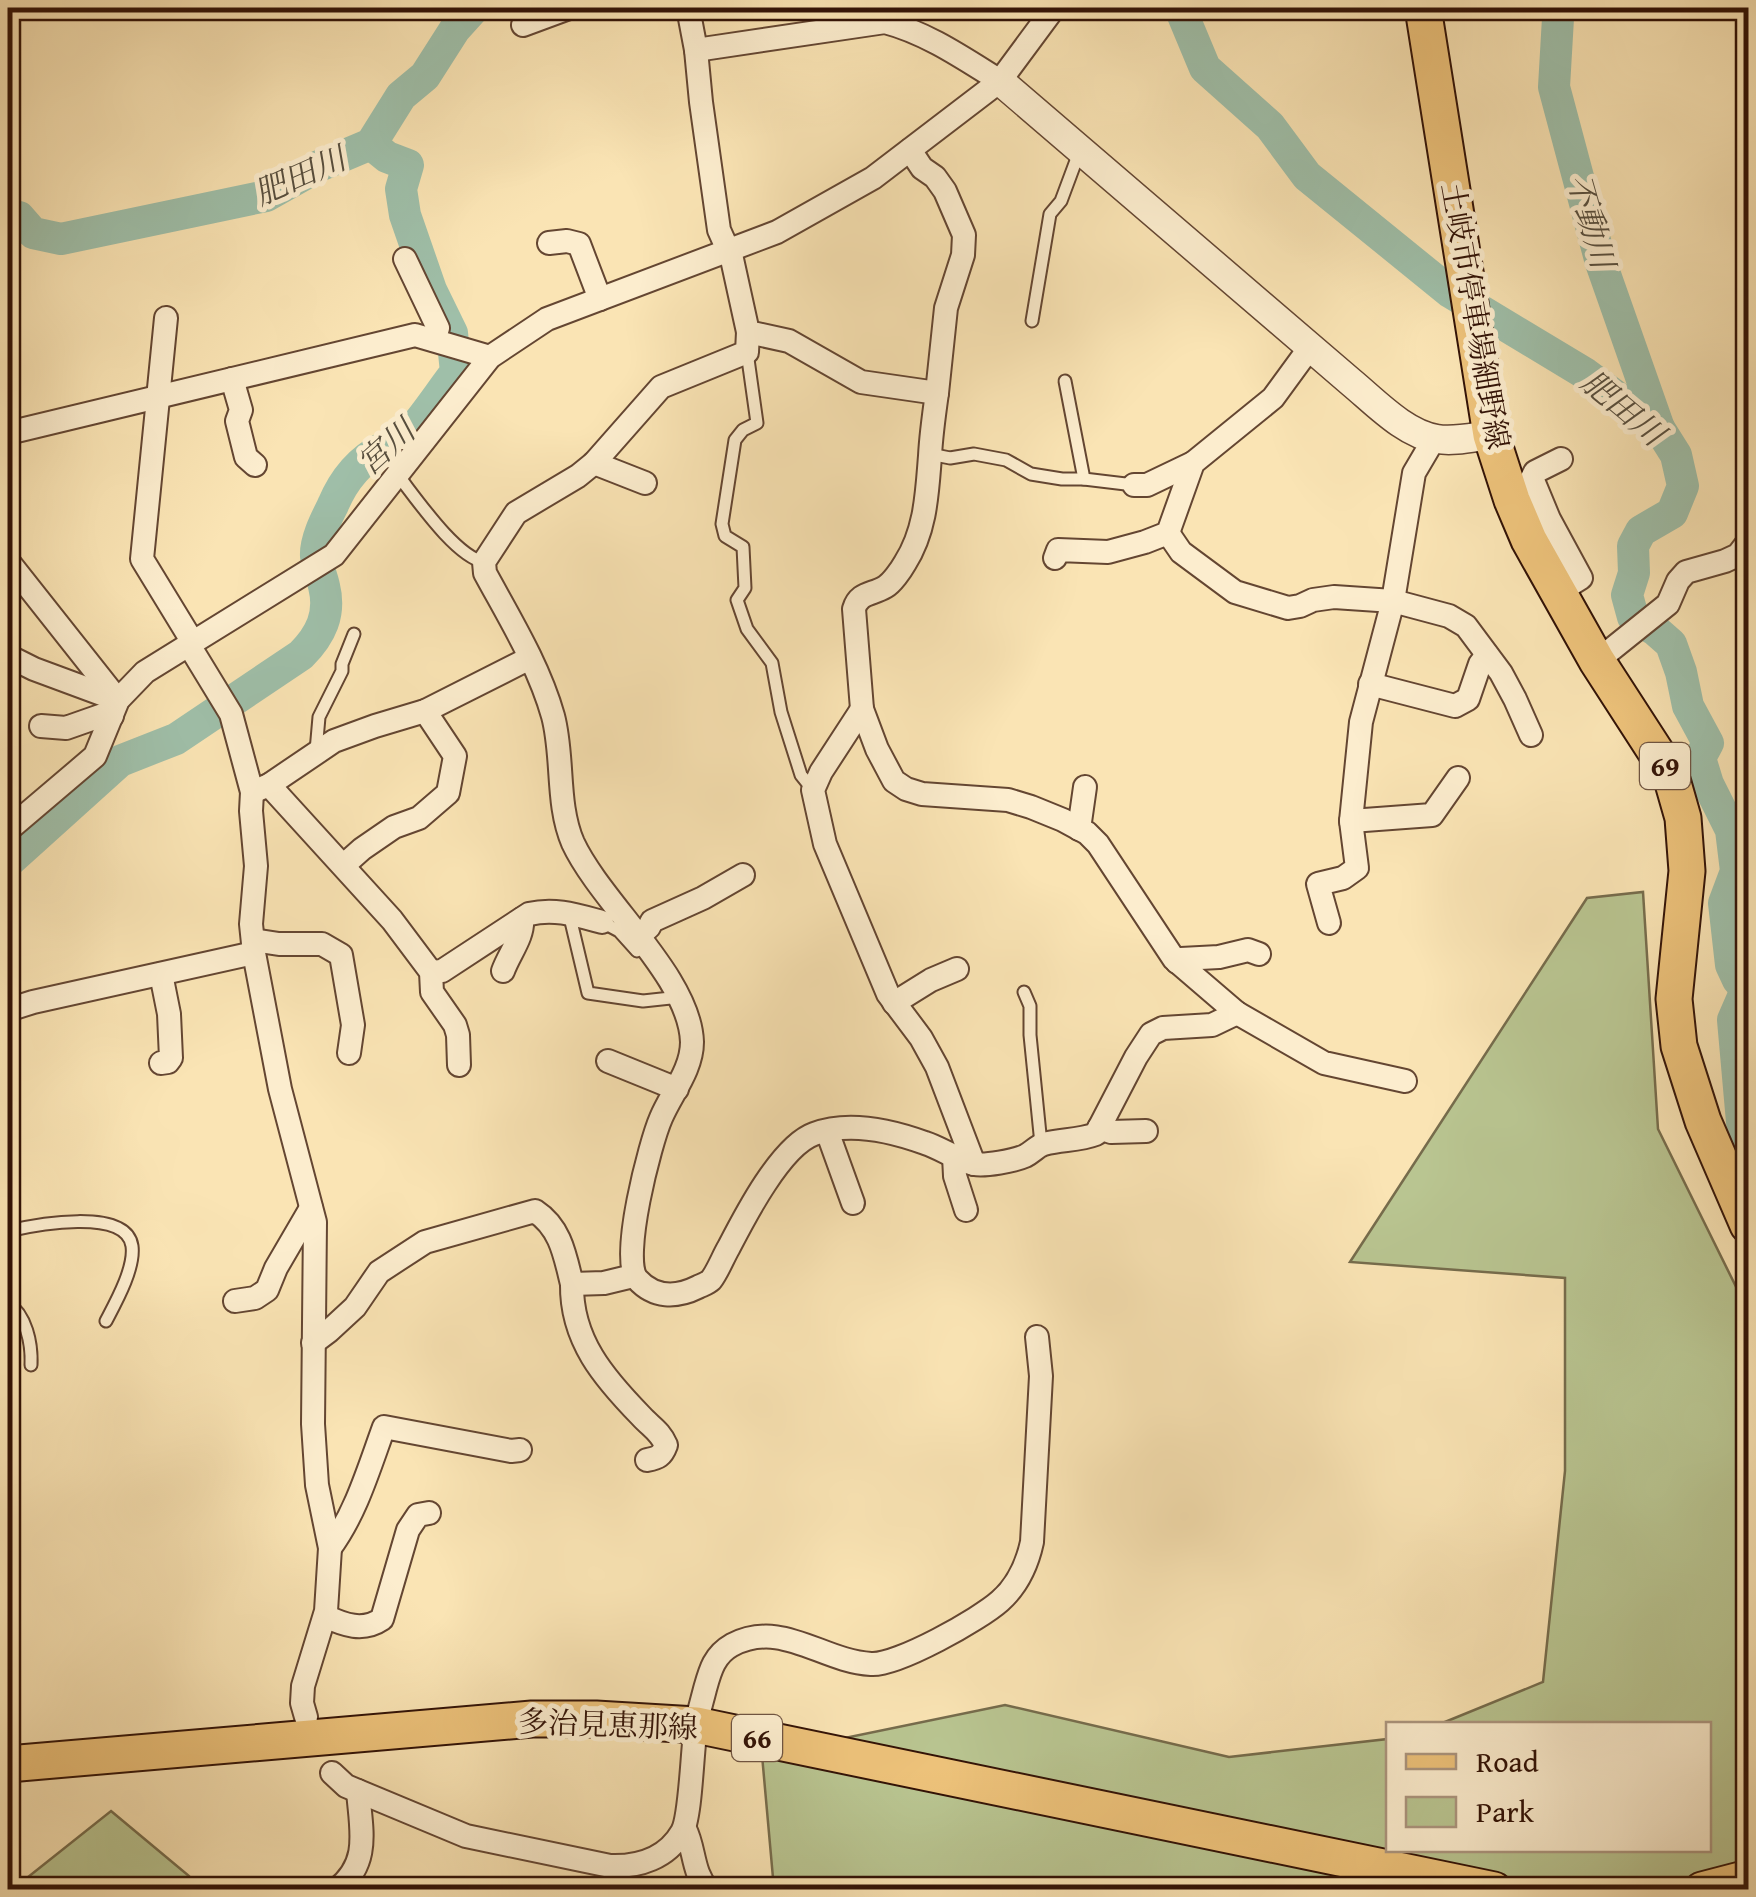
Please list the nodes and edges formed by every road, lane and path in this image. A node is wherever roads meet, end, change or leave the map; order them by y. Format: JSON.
{"nodes":[{"id":1,"x":569,"y":8,"type":"edge"},
{"id":2,"x":688,"y":8,"type":"edge"},
{"id":3,"x":1054,"y":8,"type":"edge"},
{"id":4,"x":1423,"y":8,"type":"edge"},
{"id":5,"x":532,"y":17,"type":"edge"},
{"id":6,"x":696,"y":50,"type":"junction"},
{"id":7,"x":1000,"y":81,"type":"junction"},
{"id":8,"x":910,"y":150,"type":"junction"},
{"id":9,"x":1080,"y":150,"type":"junction"},
{"id":10,"x":549,"y":243,"type":"dead end"},
{"id":11,"x":727,"y":250,"type":"junction"},
{"id":12,"x":405,"y":259,"type":"dead end"},
{"id":13,"x":600,"y":299,"type":"junction"},
{"id":14,"x":166,"y":318,"type":"dead end"},
{"id":15,"x":1032,"y":320,"type":"dead end"},
{"id":16,"x":438,"y":341,"type":"junction"},
{"id":17,"x":747,"y":342,"type":"junction"},
{"id":18,"x":1311,"y":346,"type":"junction"},
{"id":19,"x":490,"y":358,"type":"junction"},
{"id":20,"x":232,"y":379,"type":"junction"},
{"id":21,"x":1065,"y":381,"type":"dead end"},
{"id":22,"x":937,"y":393,"type":"junction"},
{"id":23,"x":157,"y":398,"type":"junction"},
{"id":24,"x":8,"y":432,"type":"edge"},
{"id":25,"x":1492,"y":435,"type":"junction"},
{"id":26,"x":1434,"y":439,"type":"junction"},
{"id":27,"x":930,"y":454,"type":"junction"},
{"id":28,"x":1561,"y":459,"type":"dead end"},
{"id":29,"x":594,"y":463,"type":"junction"},
{"id":30,"x":1193,"y":463,"type":"junction"},
{"id":31,"x":255,"y":465,"type":"dead end"},
{"id":32,"x":397,"y":474,"type":"junction"},
{"id":33,"x":1084,"y":479,"type":"junction"},
{"id":34,"x":646,"y":483,"type":"dead end"},
{"id":35,"x":1134,"y":485,"type":"joint"},
{"id":36,"x":1168,"y":533,"type":"junction"},
{"id":37,"x":1748,"y":542,"type":"edge"},
{"id":38,"x":1055,"y":558,"type":"dead end"},
{"id":39,"x":8,"y":561,"type":"edge"},
{"id":40,"x":484,"y":562,"type":"junction"},
{"id":41,"x":1557,"y":593,"type":"junction"},
{"id":42,"x":1393,"y":601,"type":"junction"},
{"id":43,"x":354,"y":634,"type":"dead end"},
{"id":44,"x":191,"y":644,"type":"junction"},
{"id":45,"x":1487,"y":655,"type":"junction"},
{"id":46,"x":8,"y":656,"type":"edge"},
{"id":47,"x":530,"y":658,"type":"junction"},
{"id":48,"x":1597,"y":660,"type":"junction"},
{"id":49,"x":1370,"y":684,"type":"junction"},
{"id":50,"x":115,"y":708,"type":"junction"},
{"id":51,"x":862,"y":709,"type":"junction"},
{"id":52,"x":425,"y":711,"type":"junction"},
{"id":53,"x":42,"y":726,"type":"dead end"},
{"id":54,"x":1532,"y":734,"type":"dead end"},
{"id":55,"x":316,"y":752,"type":"junction"},
{"id":56,"x":1458,"y":778,"type":"dead end"},
{"id":57,"x":1085,"y":787,"type":"dead end"},
{"id":58,"x":261,"y":788,"type":"junction"},
{"id":59,"x":813,"y":790,"type":"junction"},
{"id":60,"x":1350,"y":821,"type":"junction"},
{"id":61,"x":1079,"y":829,"type":"junction"},
{"id":62,"x":8,"y":830,"type":"edge"},
{"id":63,"x":344,"y":865,"type":"junction"},
{"id":64,"x":744,"y":875,"type":"dead end"},
{"id":65,"x":569,"y":914,"type":"junction"},
{"id":66,"x":522,"y":919,"type":"junction"},
{"id":67,"x":602,"y":922,"type":"joint"},
{"id":68,"x":1329,"y":922,"type":"dead end"},
{"id":69,"x":642,"y":942,"type":"junction"},
{"id":70,"x":253,"y":947,"type":"junction"},
{"id":71,"x":1259,"y":954,"type":"dead end"},
{"id":72,"x":1177,"y":962,"type":"junction"},
{"id":73,"x":957,"y":969,"type":"dead end"},
{"id":74,"x":503,"y":971,"type":"dead end"},
{"id":75,"x":430,"y":972,"type":"junction"},
{"id":76,"x":161,"y":974,"type":"junction"},
{"id":77,"x":1024,"y":992,"type":"dead end"},
{"id":78,"x":680,"y":997,"type":"junction"},
{"id":79,"x":894,"y":1003,"type":"junction"},
{"id":80,"x":8,"y":1010,"type":"edge"},
{"id":81,"x":1237,"y":1013,"type":"junction"},
{"id":82,"x":348,"y":1052,"type":"dead end"},
{"id":83,"x":608,"y":1061,"type":"dead end"},
{"id":84,"x":162,"y":1063,"type":"dead end"},
{"id":85,"x":458,"y":1064,"type":"dead end"},
{"id":86,"x":1405,"y":1082,"type":"dead end"},
{"id":87,"x":677,"y":1088,"type":"junction"},
{"id":88,"x":1099,"y":1128,"type":"junction"},
{"id":89,"x":827,"y":1131,"type":"junction"},
{"id":90,"x":1146,"y":1131,"type":"dead end"},
{"id":91,"x":1041,"y":1144,"type":"junction"},
{"id":92,"x":964,"y":1160,"type":"junction"},
{"id":93,"x":853,"y":1204,"type":"dead end"},
{"id":94,"x":311,"y":1208,"type":"junction"},
{"id":95,"x":966,"y":1210,"type":"dead end"},
{"id":96,"x":1748,"y":1225,"type":"edge"},
{"id":97,"x":8,"y":1231,"type":"edge"},
{"id":98,"x":634,"y":1276,"type":"junction"},
{"id":99,"x":572,"y":1284,"type":"junction"},
{"id":100,"x":235,"y":1302,"type":"dead end"},
{"id":101,"x":8,"y":1303,"type":"edge"},
{"id":102,"x":106,"y":1321,"type":"dead end"},
{"id":103,"x":1037,"y":1337,"type":"dead end"},
{"id":104,"x":313,"y":1343,"type":"junction"},
{"id":105,"x":31,"y":1364,"type":"dead end"},
{"id":106,"x":520,"y":1450,"type":"dead end"},
{"id":107,"x":647,"y":1460,"type":"dead end"},
{"id":108,"x":429,"y":1513,"type":"dead end"},
{"id":109,"x":330,"y":1548,"type":"junction"},
{"id":110,"x":324,"y":1616,"type":"junction"},
{"id":111,"x":306,"y":1717,"type":"dead end"},
{"id":112,"x":696,"y":1725,"type":"junction"},
{"id":113,"x":8,"y":1764,"type":"edge"},
{"id":114,"x":332,"y":1773,"type":"dead end"},
{"id":115,"x":358,"y":1791,"type":"junction"},
{"id":116,"x":685,"y":1829,"type":"junction"},
{"id":117,"x":1748,"y":1878,"type":"edge"},
{"id":118,"x":336,"y":1890,"type":"edge"},
{"id":119,"x":708,"y":1890,"type":"edge"},
{"id":120,"x":1494,"y":1890,"type":"edge"},
{"id":121,"x":1702,"y":1890,"type":"edge"}],
"edges":[{"from":1,"to":5,"type":"street"},
{"from":2,"to":6,"type":"street"},
{"from":3,"to":7,"type":"street"},
{"from":4,"to":25,"type":"main road","name":"土岐市停車場細野線","number":"69"},
{"from":6,"to":7,"type":"street"},
{"from":6,"to":11,"type":"street"},
{"from":7,"to":8,"type":"street"},
{"from":7,"to":9,"type":"street"},
{"from":8,"to":11,"type":"street"},
{"from":8,"to":22,"type":"street"},
{"from":9,"to":15,"type":"lane"},
{"from":9,"to":18,"type":"street"},
{"from":10,"to":13,"type":"street"},
{"from":11,"to":13,"type":"street"},
{"from":11,"to":17,"type":"street"},
{"from":12,"to":16,"type":"street"},
{"from":13,"to":19,"type":"street"},
{"from":14,"to":23,"type":"street"},
{"from":16,"to":19,"type":"street"},
{"from":16,"to":20,"type":"street"},
{"from":17,"to":22,"type":"street"},
{"from":17,"to":29,"type":"street"},
{"from":17,"to":59,"type":"lane"},
{"from":18,"to":26,"type":"street"},
{"from":18,"to":30,"type":"street"},
{"from":19,"to":32,"type":"street"},
{"from":20,"to":23,"type":"street"},
{"from":20,"to":31,"type":"street"},
{"from":21,"to":33,"type":"lane"},
{"from":22,"to":27,"type":"street"},
{"from":23,"to":24,"type":"street"},
{"from":23,"to":44,"type":"street"},
{"from":25,"to":26,"type":"street"},
{"from":25,"to":41,"type":"main road","name":"土岐市停車場細野線","number":"69"},
{"from":26,"to":42,"type":"street"},
{"from":27,"to":33,"type":"lane"},
{"from":27,"to":51,"type":"street"},
{"from":28,"to":41,"type":"street"},
{"from":29,"to":34,"type":"street"},
{"from":29,"to":40,"type":"street"},
{"from":30,"to":35,"type":"street"},
{"from":30,"to":36,"type":"street"},
{"from":32,"to":40,"type":"lane"},
{"from":32,"to":44,"type":"street"},
{"from":33,"to":35,"type":"lane"},
{"from":36,"to":38,"type":"street"},
{"from":36,"to":42,"type":"street"},
{"from":37,"to":48,"type":"street"},
{"from":39,"to":50,"type":"street"},
{"from":40,"to":47,"type":"street"},
{"from":41,"to":48,"type":"main road","name":"土岐市停車場細野線","number":"69"},
{"from":42,"to":45,"type":"street"},
{"from":42,"to":49,"type":"street"},
{"from":43,"to":55,"type":"lane"},
{"from":44,"to":50,"type":"street"},
{"from":44,"to":58,"type":"street"},
{"from":45,"to":49,"type":"street"},
{"from":45,"to":54,"type":"street"},
{"from":46,"to":50,"type":"street"},
{"from":47,"to":52,"type":"street"},
{"from":47,"to":69,"type":"street"},
{"from":48,"to":96,"type":"main road","name":"土岐市停車場細野線","number":"69"},
{"from":49,"to":60,"type":"street"},
{"from":50,"to":53,"type":"street"},
{"from":50,"to":62,"type":"street"},
{"from":51,"to":59,"type":"street"},
{"from":51,"to":61,"type":"street"},
{"from":52,"to":55,"type":"street"},
{"from":52,"to":63,"type":"street"},
{"from":55,"to":58,"type":"street"},
{"from":56,"to":60,"type":"street"},
{"from":57,"to":61,"type":"street"},
{"from":58,"to":63,"type":"street"},
{"from":58,"to":70,"type":"street"},
{"from":59,"to":79,"type":"street"},
{"from":60,"to":68,"type":"street"},
{"from":61,"to":72,"type":"street"},
{"from":63,"to":75,"type":"street"},
{"from":64,"to":69,"type":"street"},
{"from":65,"to":66,"type":"street"},
{"from":65,"to":67,"type":"street"},
{"from":65,"to":78,"type":"lane"},
{"from":66,"to":74,"type":"street"},
{"from":66,"to":75,"type":"street"},
{"from":67,"to":69,"type":"lane"},
{"from":69,"to":78,"type":"street"},
{"from":70,"to":76,"type":"street"},
{"from":70,"to":82,"type":"street"},
{"from":70,"to":94,"type":"street"},
{"from":71,"to":72,"type":"street"},
{"from":72,"to":81,"type":"street"},
{"from":73,"to":79,"type":"street"},
{"from":75,"to":85,"type":"street"},
{"from":76,"to":80,"type":"street"},
{"from":76,"to":84,"type":"street"},
{"from":77,"to":91,"type":"lane"},
{"from":78,"to":87,"type":"street"},
{"from":79,"to":92,"type":"street"},
{"from":81,"to":86,"type":"street"},
{"from":81,"to":88,"type":"street"},
{"from":83,"to":87,"type":"street"},
{"from":87,"to":98,"type":"street"},
{"from":88,"to":90,"type":"street"},
{"from":88,"to":91,"type":"street"},
{"from":89,"to":92,"type":"street"},
{"from":89,"to":93,"type":"street"},
{"from":89,"to":98,"type":"street"},
{"from":91,"to":92,"type":"street"},
{"from":92,"to":95,"type":"street"},
{"from":94,"to":100,"type":"street"},
{"from":94,"to":104,"type":"street"},
{"from":97,"to":102,"type":"lane"},
{"from":98,"to":99,"type":"street"},
{"from":99,"to":104,"type":"street"},
{"from":99,"to":107,"type":"street"},
{"from":101,"to":105,"type":"lane"},
{"from":103,"to":112,"type":"street"},
{"from":104,"to":109,"type":"street"},
{"from":106,"to":109,"type":"street"},
{"from":108,"to":110,"type":"street"},
{"from":109,"to":110,"type":"street"},
{"from":110,"to":111,"type":"street"},
{"from":112,"to":113,"type":"main road","name":"多治見恵那線","number":"66"},
{"from":112,"to":116,"type":"street"},
{"from":112,"to":120,"type":"main road","name":"多治見恵那線","number":"66"},
{"from":114,"to":115,"type":"street"},
{"from":115,"to":116,"type":"street"},
{"from":115,"to":118,"type":"street"},
{"from":116,"to":119,"type":"street"},
{"from":117,"to":121,"type":"main road"}]}
